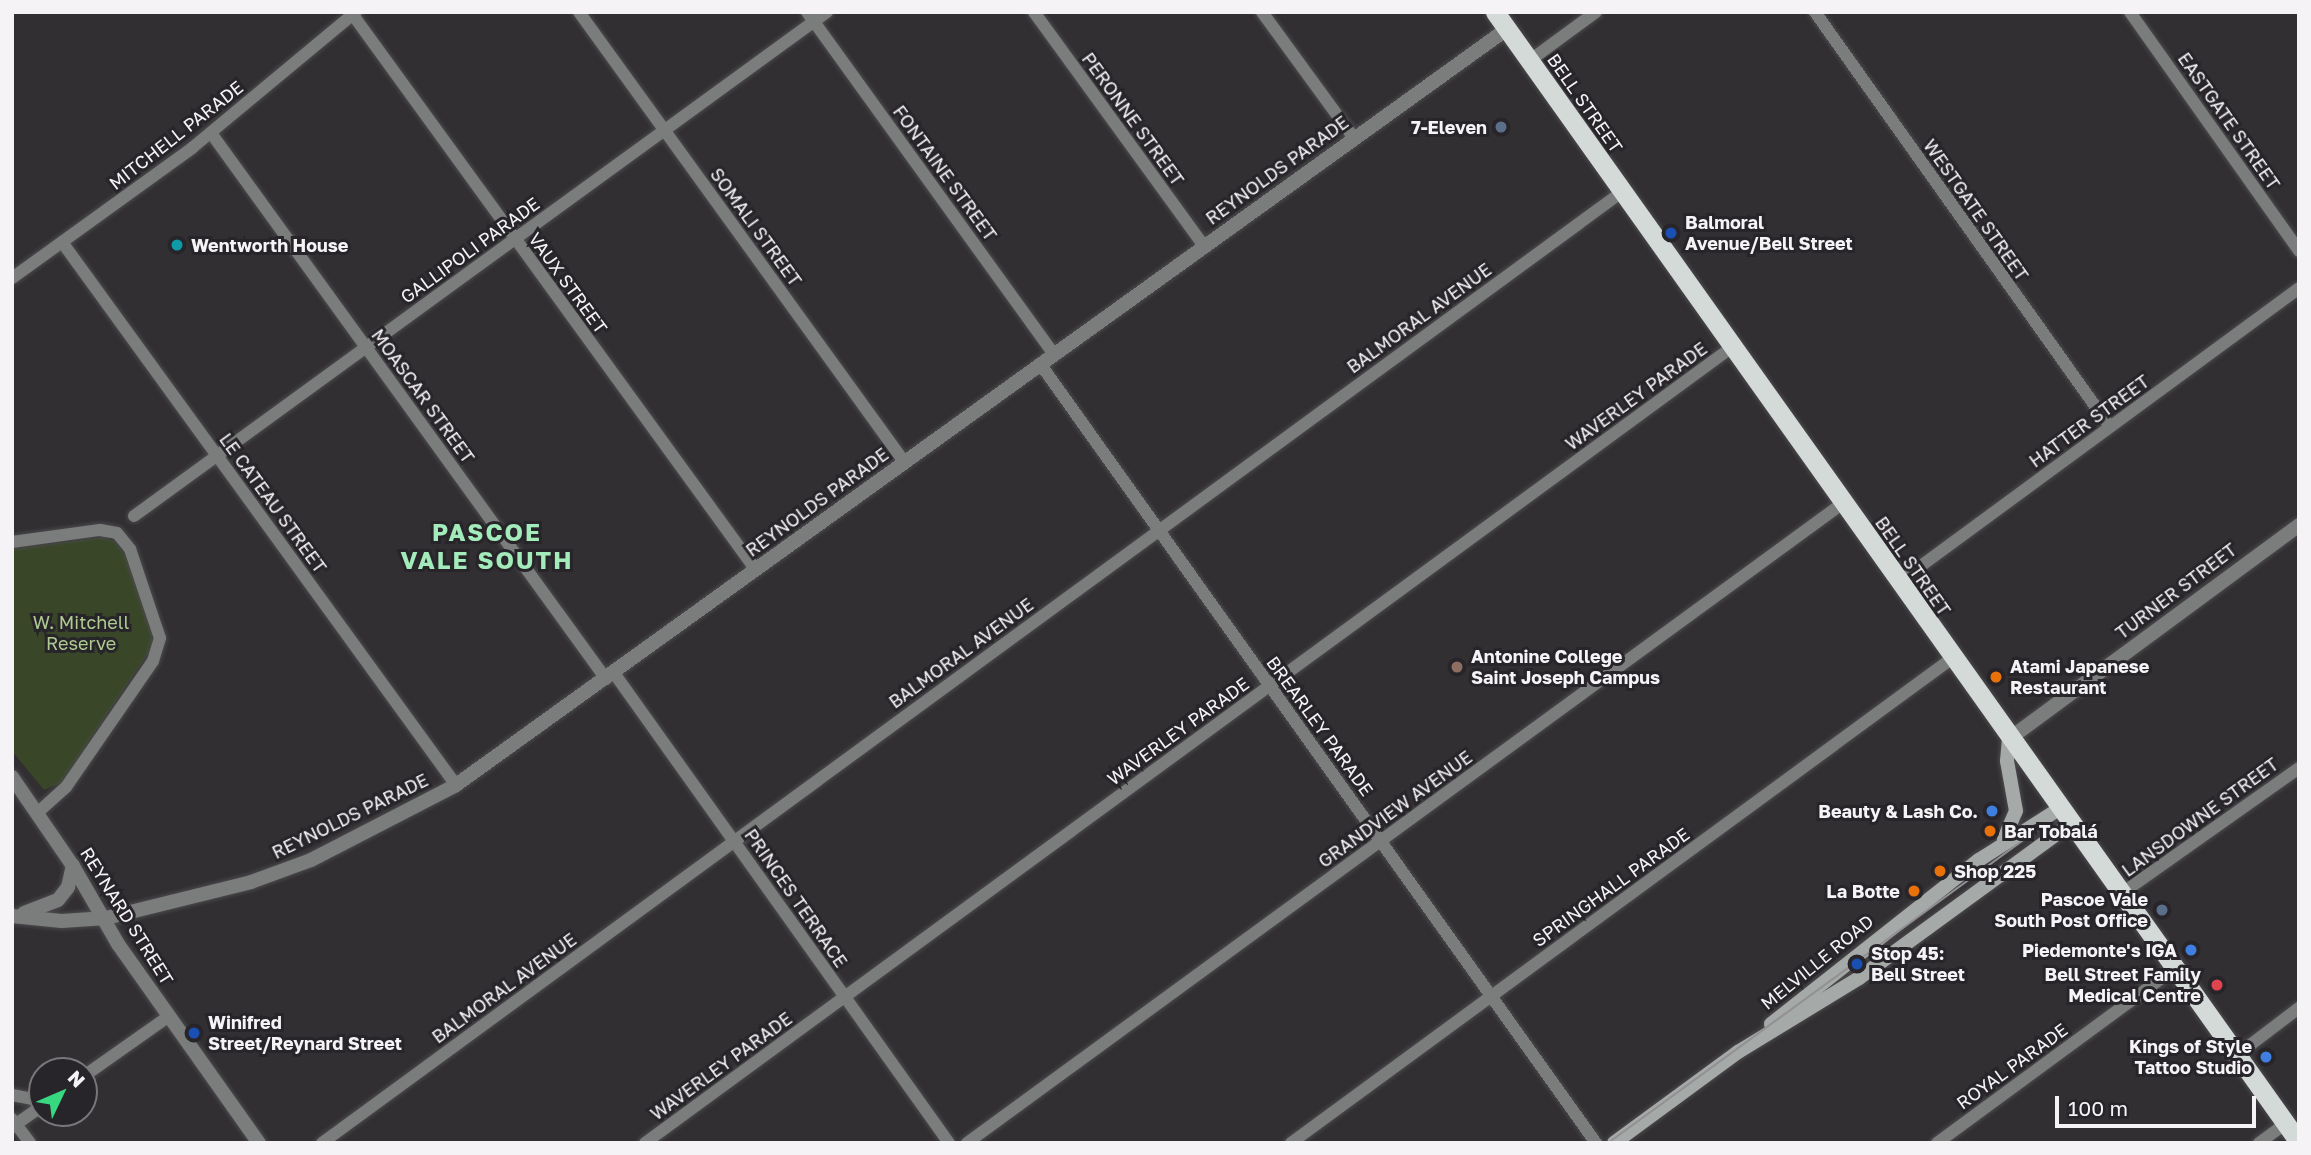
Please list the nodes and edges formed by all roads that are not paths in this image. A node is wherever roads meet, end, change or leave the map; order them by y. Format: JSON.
{"nodes":[{"id":1,"x":579,"y":12,"type":"edge"},
{"id":2,"x":827,"y":12,"type":"edge"},
{"id":3,"x":1034,"y":12,"type":"edge"},
{"id":4,"x":1262,"y":12,"type":"edge"},
{"id":5,"x":1495,"y":12,"type":"edge"},
{"id":6,"x":1595,"y":12,"type":"edge"},
{"id":7,"x":1815,"y":12,"type":"edge"},
{"id":8,"x":2130,"y":12,"type":"edge"},
{"id":9,"x":354,"y":14,"type":"edge"},
{"id":10,"x":810,"y":17,"type":"edge"},
{"id":11,"x":1507,"y":29,"type":"junction"},
{"id":12,"x":1529,"y":61,"type":"junction"},
{"id":13,"x":665,"y":130,"type":"junction"},
{"id":14,"x":211,"y":133,"type":"junction"},
{"id":15,"x":1354,"y":138,"type":"junction"},
{"id":16,"x":1622,"y":192,"type":"junction"},
{"id":17,"x":515,"y":239,"type":"junction"},
{"id":18,"x":62,"y":242,"type":"junction"},
{"id":19,"x":1204,"y":246,"type":"junction"},
{"id":20,"x":2299,"y":251,"type":"edge"},
{"id":21,"x":12,"y":278,"type":"edge"},
{"id":22,"x":2299,"y":288,"type":"edge"},
{"id":23,"x":366,"y":347,"type":"junction"},
{"id":24,"x":1732,"y":347,"type":"junction"},
{"id":25,"x":1054,"y":355,"type":"junction"},
{"id":26,"x":1041,"y":365,"type":"junction"},
{"id":27,"x":2110,"y":427,"type":"junction"},
{"id":28,"x":216,"y":456,"type":"junction"},
{"id":29,"x":905,"y":463,"type":"junction"},
{"id":30,"x":1843,"y":503,"type":"junction"},
{"id":31,"x":134,"y":516,"type":"dead end"},
{"id":32,"x":2299,"y":525,"type":"edge"},
{"id":33,"x":1159,"y":530,"type":"junction"},
{"id":34,"x":12,"y":542,"type":"edge"},
{"id":35,"x":756,"y":570,"type":"junction"},
{"id":36,"x":1899,"y":582,"type":"junction"},
{"id":37,"x":1951,"y":659,"type":"junction"},
{"id":38,"x":610,"y":676,"type":"junction"},
{"id":39,"x":1270,"y":686,"type":"junction"},
{"id":40,"x":2009,"y":739,"type":"junction"},
{"id":41,"x":2299,"y":768,"type":"edge"},
{"id":42,"x":12,"y":777,"type":"edge"},
{"id":43,"x":456,"y":785,"type":"junction"},
{"id":44,"x":37,"y":813,"type":"junction"},
{"id":45,"x":2065,"y":817,"type":"junction"},
{"id":46,"x":734,"y":841,"type":"junction"},
{"id":47,"x":1381,"y":841,"type":"junction"},
{"id":48,"x":1998,"y":845,"type":"junction"},
{"id":49,"x":73,"y":866,"type":"junction"},
{"id":50,"x":2122,"y":894,"type":"junction"},
{"id":51,"x":12,"y":916,"type":"edge"},
{"id":52,"x":106,"y":918,"type":"junction"},
{"id":53,"x":2175,"y":968,"type":"junction"},
{"id":54,"x":1492,"y":996,"type":"junction"},
{"id":55,"x":845,"y":997,"type":"junction"},
{"id":56,"x":2299,"y":1008,"type":"edge"},
{"id":57,"x":169,"y":1016,"type":"junction"},
{"id":58,"x":1738,"y":1052,"type":"junction"},
{"id":59,"x":2236,"y":1055,"type":"junction"},
{"id":60,"x":98,"y":1066,"type":"edge"},
{"id":61,"x":14,"y":1123,"type":"edge"},
{"id":62,"x":2292,"y":1129,"type":"edge"},
{"id":63,"x":2299,"y":1142,"type":"edge"},
{"id":64,"x":30,"y":1143,"type":"edge"},
{"id":65,"x":259,"y":1143,"type":"edge"},
{"id":66,"x":322,"y":1143,"type":"edge"},
{"id":67,"x":645,"y":1143,"type":"edge"},
{"id":68,"x":949,"y":1143,"type":"edge"},
{"id":69,"x":967,"y":1143,"type":"edge"},
{"id":70,"x":1291,"y":1143,"type":"edge"},
{"id":71,"x":1596,"y":1143,"type":"edge"},
{"id":72,"x":1614,"y":1143,"type":"edge"},
{"id":73,"x":1937,"y":1143,"type":"edge"},
{"id":74,"x":2259,"y":1143,"type":"edge"}],
"edges":[{"from":1,"to":13,"type":"street","name":"SOMALI STREET"},
{"from":2,"to":10,"type":"street","name":"GALLIPOLI PARADE"},
{"from":3,"to":19,"type":"street","name":"PERONNE STREET"},
{"from":4,"to":15,"type":"street"},
{"from":5,"to":11,"type":"highway","name":"BELL STREET"},
{"from":6,"to":12,"type":"street"},
{"from":7,"to":27,"type":"street","name":"WESTGATE STREET"},
{"from":8,"to":20,"type":"street","name":"EASTGATE STREET"},
{"from":9,"to":14,"type":"street","name":"MITCHELL PARADE"},
{"from":9,"to":17,"type":"street","name":"VAUX STREET"},
{"from":10,"to":13,"type":"street","name":"GALLIPOLI PARADE"},
{"from":10,"to":25,"type":"street","name":"FONTAINE STREET"},
{"from":11,"to":12,"type":"highway","name":"BELL STREET"},
{"from":11,"to":15,"type":"street","name":"REYNOLDS PARADE"},
{"from":12,"to":16,"type":"highway","name":"BELL STREET"},
{"from":13,"to":17,"type":"street","name":"GALLIPOLI PARADE"},
{"from":13,"to":29,"type":"street","name":"SOMALI STREET"},
{"from":14,"to":18,"type":"street","name":"MITCHELL PARADE"},
{"from":14,"to":23,"type":"street","name":"MOASCAR STREET"},
{"from":15,"to":19,"type":"street","name":"REYNOLDS PARADE"},
{"from":16,"to":24,"type":"highway","name":"BELL STREET"},
{"from":16,"to":33,"type":"street","name":"BALMORAL AVENUE"},
{"from":17,"to":23,"type":"street","name":"GALLIPOLI PARADE"},
{"from":17,"to":35,"type":"street","name":"VAUX STREET"},
{"from":18,"to":21,"type":"street","name":"MITCHELL PARADE"},
{"from":18,"to":28,"type":"street","name":"LE CATEAU STREET"},
{"from":19,"to":25,"type":"street","name":"REYNOLDS PARADE"},
{"from":22,"to":27,"type":"street","name":"HATTER STREET"},
{"from":23,"to":28,"type":"street","name":"GALLIPOLI PARADE"},
{"from":23,"to":38,"type":"street","name":"MOASCAR STREET"},
{"from":24,"to":30,"type":"highway","name":"BELL STREET"},
{"from":24,"to":39,"type":"street","name":"WAVERLEY PARADE"},
{"from":25,"to":26,"type":"street","name":"REYNOLDS PARADE"},
{"from":26,"to":29,"type":"street","name":"REYNOLDS PARADE"},
{"from":26,"to":33,"type":"street","name":"BREARLEY PARADE"},
{"from":27,"to":36,"type":"street","name":"HATTER STREET"},
{"from":28,"to":31,"type":"street","name":"GALLIPOLI PARADE"},
{"from":28,"to":43,"type":"street","name":"LE CATEAU STREET"},
{"from":29,"to":35,"type":"street","name":"REYNOLDS PARADE"},
{"from":30,"to":36,"type":"highway","name":"BELL STREET"},
{"from":30,"to":47,"type":"street","name":"GRANDVIEW AVENUE"},
{"from":32,"to":40,"type":"street","name":"TURNER STREET"},
{"from":33,"to":39,"type":"street","name":"BREARLEY PARADE"},
{"from":33,"to":46,"type":"street","name":"BALMORAL AVENUE"},
{"from":34,"to":44,"type":"street"},
{"from":35,"to":38,"type":"street","name":"REYNOLDS PARADE"},
{"from":36,"to":37,"type":"highway","name":"BELL STREET"},
{"from":37,"to":40,"type":"highway","name":"BELL STREET"},
{"from":37,"to":54,"type":"street","name":"SPRINGHALL PARADE"},
{"from":38,"to":43,"type":"street","name":"REYNOLDS PARADE"},
{"from":38,"to":46,"type":"street","name":"PRINCES TERRACE"},
{"from":39,"to":47,"type":"street","name":"BREARLEY PARADE"},
{"from":39,"to":55,"type":"street","name":"WAVERLEY PARADE"},
{"from":40,"to":45,"type":"highway","name":"BELL STREET"},
{"from":40,"to":48,"type":"main road"},
{"from":41,"to":50,"type":"street","name":"LANSDOWNE STREET"},
{"from":42,"to":44,"type":"street","name":"REYNARD STREET"},
{"from":43,"to":52,"type":"street","name":"REYNOLDS PARADE"},
{"from":44,"to":49,"type":"street","name":"REYNARD STREET"},
{"from":45,"to":48,"type":"main road","name":"MELVILLE ROAD"},
{"from":45,"to":50,"type":"highway","name":"BELL STREET"},
{"from":45,"to":58,"type":"main road","name":"MELVILLE ROAD"},
{"from":46,"to":55,"type":"street","name":"PRINCES TERRACE"},
{"from":46,"to":66,"type":"street","name":"BALMORAL AVENUE"},
{"from":47,"to":54,"type":"street","name":"BREARLEY PARADE"},
{"from":47,"to":69,"type":"street","name":"GRANDVIEW AVENUE"},
{"from":48,"to":58,"type":"main road","name":"MELVILLE ROAD"},
{"from":49,"to":51,"type":"street"},
{"from":49,"to":52,"type":"street","name":"REYNARD STREET"},
{"from":50,"to":53,"type":"highway","name":"BELL STREET"},
{"from":51,"to":52,"type":"street","name":"REYNOLDS PARADE"},
{"from":52,"to":57,"type":"street","name":"REYNARD STREET"},
{"from":53,"to":59,"type":"highway","name":"BELL STREET"},
{"from":53,"to":73,"type":"street","name":"ROYAL PARADE"},
{"from":54,"to":70,"type":"street","name":"SPRINGHALL PARADE"},
{"from":54,"to":71,"type":"street","name":"BREARLEY PARADE"},
{"from":55,"to":67,"type":"street","name":"WAVERLEY PARADE"},
{"from":55,"to":68,"type":"street","name":"PRINCES TERRACE"},
{"from":56,"to":59,"type":"street"},
{"from":57,"to":60,"type":"street"},
{"from":57,"to":65,"type":"street","name":"REYNARD STREET"},
{"from":58,"to":72,"type":"main road","name":"MELVILLE ROAD"},
{"from":59,"to":62,"type":"highway","name":"BELL STREET"},
{"from":61,"to":64,"type":"street"},
{"from":62,"to":63,"type":"highway","name":"BELL STREET"},
{"from":62,"to":74,"type":"street"}]}
